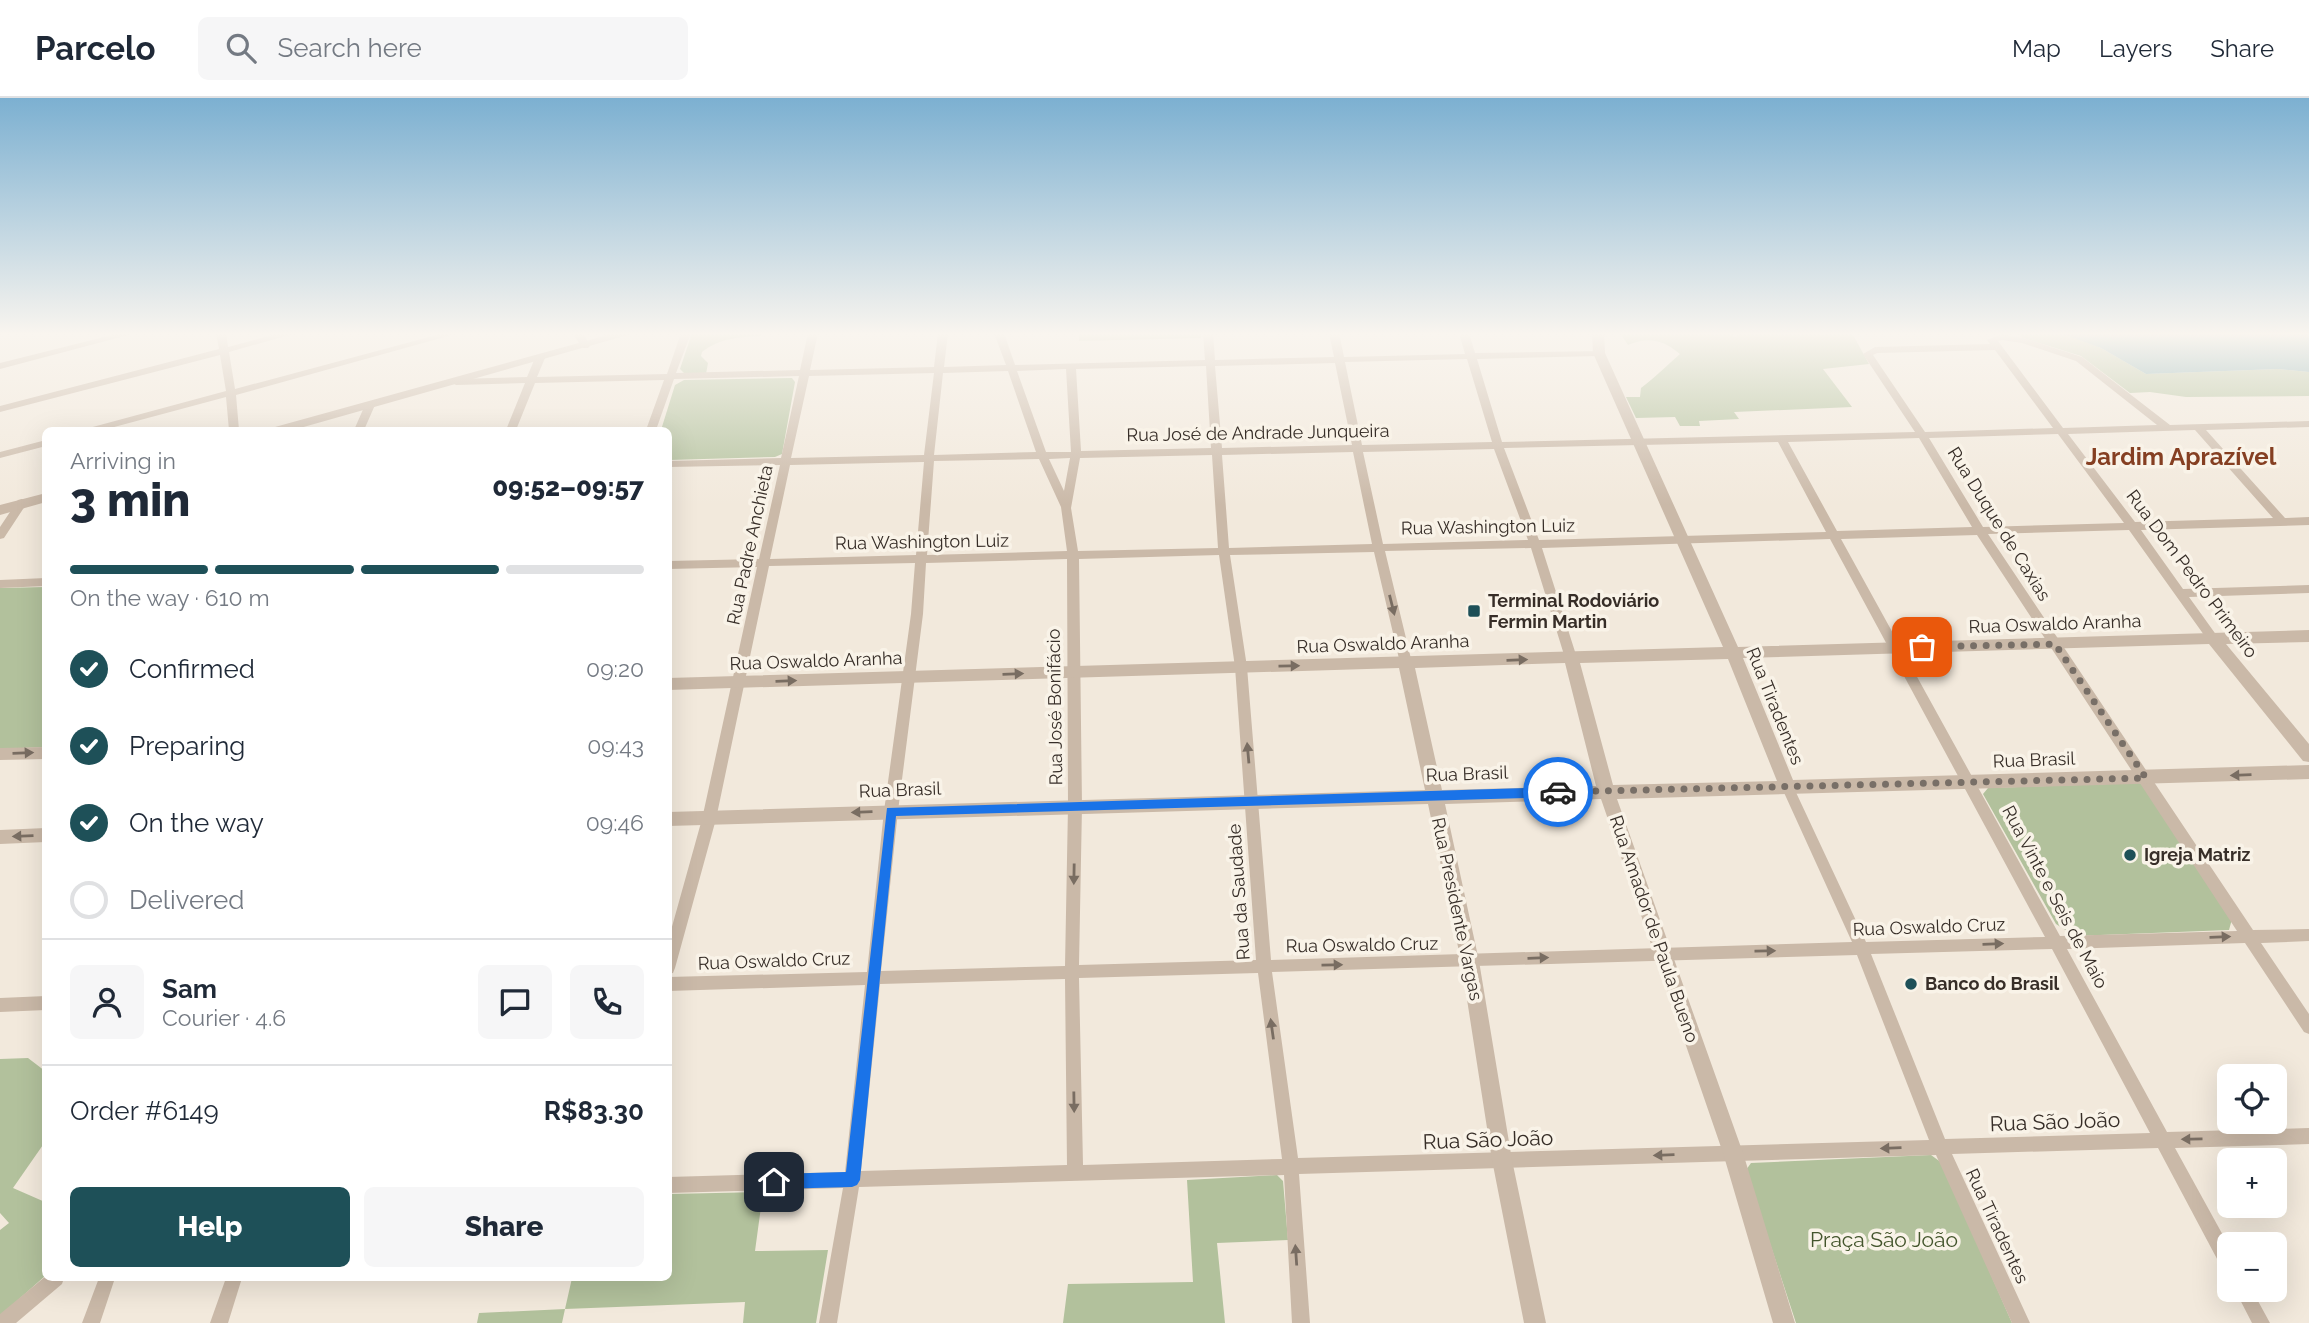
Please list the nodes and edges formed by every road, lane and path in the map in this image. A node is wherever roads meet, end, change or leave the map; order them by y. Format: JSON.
{"nodes":[{"id":1,"x":72,"y":390,"type":"edge"},
{"id":2,"x":242,"y":390,"type":"edge"},
{"id":3,"x":425,"y":390,"type":"edge"},
{"id":4,"x":529,"y":390,"type":"edge"},
{"id":5,"x":666,"y":390,"type":"edge"},
{"id":6,"x":801,"y":390,"type":"edge"},
{"id":7,"x":936,"y":390,"type":"edge"},
{"id":8,"x":1019,"y":390,"type":"edge"},
{"id":9,"x":1072,"y":390,"type":"edge"},
{"id":10,"x":1213,"y":390,"type":"edge"},
{"id":11,"x":1347,"y":390,"type":"edge"},
{"id":12,"x":1481,"y":390,"type":"edge"},
{"id":13,"x":1616,"y":390,"type":"edge"},
{"id":14,"x":1892,"y":390,"type":"edge"},
{"id":15,"x":2028,"y":390,"type":"edge"},
{"id":16,"x":2119,"y":390,"type":"edge"},
{"id":17,"x":231,"y":393,"type":"junction"},
{"id":18,"x":370,"y":405,"type":"junction"},
{"id":19,"x":0,"y":409,"type":"edge"},
{"id":20,"x":2309,"y":424,"type":"edge"},
{"id":21,"x":2197,"y":426,"type":"junction"},
{"id":22,"x":104,"y":427,"type":"edge"},
{"id":23,"x":233,"y":427,"type":"edge"},
{"id":24,"x":299,"y":427,"type":"edge"},
{"id":25,"x":360,"y":427,"type":"edge"},
{"id":26,"x":512,"y":427,"type":"edge"},
{"id":27,"x":652,"y":427,"type":"edge"},
{"id":28,"x":2166,"y":427,"type":"junction"},
{"id":29,"x":2058,"y":430,"type":"junction"},
{"id":30,"x":1922,"y":435,"type":"junction"},
{"id":31,"x":1782,"y":439,"type":"junction"},
{"id":32,"x":1640,"y":442,"type":"junction"},
{"id":33,"x":42,"y":444,"type":"edge"},
{"id":34,"x":1498,"y":446,"type":"junction"},
{"id":35,"x":1360,"y":448,"type":"junction"},
{"id":36,"x":1218,"y":452,"type":"junction"},
{"id":37,"x":1076,"y":454,"type":"junction"},
{"id":38,"x":0,"y":455,"type":"edge"},
{"id":39,"x":1042,"y":455,"type":"junction"},
{"id":40,"x":929,"y":458,"type":"junction"},
{"id":41,"x":786,"y":461,"type":"junction"},
{"id":42,"x":672,"y":464,"type":"edge"},
{"id":43,"x":42,"y":498,"type":"edge"},
{"id":44,"x":22,"y":503,"type":"junction"},
{"id":45,"x":1066,"y":508,"type":"junction"},
{"id":46,"x":0,"y":510,"type":"edge"},
{"id":47,"x":2309,"y":521,"type":"edge"},
{"id":48,"x":2282,"y":522,"type":"junction"},
{"id":49,"x":2133,"y":527,"type":"junction"},
{"id":50,"x":1980,"y":531,"type":"junction"},
{"id":51,"x":0,"y":535,"type":"edge"},
{"id":52,"x":1835,"y":535,"type":"junction"},
{"id":53,"x":1682,"y":539,"type":"junction"},
{"id":54,"x":1535,"y":544,"type":"junction"},
{"id":55,"x":1378,"y":547,"type":"junction"},
{"id":56,"x":1224,"y":550,"type":"junction"},
{"id":57,"x":1073,"y":556,"type":"junction"},
{"id":58,"x":922,"y":561,"type":"junction"},
{"id":59,"x":765,"y":562,"type":"junction"},
{"id":60,"x":672,"y":565,"type":"edge"},
{"id":61,"x":42,"y":581,"type":"edge"},
{"id":62,"x":0,"y":583,"type":"edge"},
{"id":63,"x":2309,"y":589,"type":"edge"},
{"id":64,"x":2179,"y":593,"type":"junction"},
{"id":65,"x":2309,"y":636,"type":"edge"},
{"id":66,"x":2213,"y":639,"type":"junction"},
{"id":67,"x":2055,"y":644,"type":"junction"},
{"id":68,"x":1895,"y":648,"type":"junction"},
{"id":69,"x":1733,"y":653,"type":"junction"},
{"id":70,"x":1572,"y":658,"type":"junction"},
{"id":71,"x":1406,"y":663,"type":"junction"},
{"id":72,"x":1241,"y":667,"type":"junction"},
{"id":73,"x":1074,"y":672,"type":"junction"},
{"id":74,"x":907,"y":677,"type":"junction"},
{"id":75,"x":740,"y":682,"type":"junction"},
{"id":76,"x":672,"y":684,"type":"edge"},
{"id":77,"x":42,"y":752,"type":"edge"},
{"id":78,"x":0,"y":754,"type":"edge"},
{"id":79,"x":2309,"y":757,"type":"edge"},
{"id":80,"x":2309,"y":772,"type":"edge"},
{"id":81,"x":2146,"y":778,"type":"junction"},
{"id":82,"x":1970,"y":782,"type":"junction"},
{"id":83,"x":1787,"y":786,"type":"junction"},
{"id":84,"x":1606,"y":791,"type":"junction"},
{"id":85,"x":1434,"y":796,"type":"junction"},
{"id":86,"x":1252,"y":801,"type":"junction"},
{"id":87,"x":1075,"y":806,"type":"junction"},
{"id":88,"x":891,"y":811,"type":"junction"},
{"id":89,"x":672,"y":819,"type":"edge"},
{"id":90,"x":709,"y":819,"type":"junction"},
{"id":91,"x":42,"y":835,"type":"edge"},
{"id":92,"x":0,"y":837,"type":"edge"},
{"id":93,"x":2309,"y":935,"type":"edge"},
{"id":94,"x":2250,"y":936,"type":"junction"},
{"id":95,"x":2056,"y":942,"type":"junction"},
{"id":96,"x":1862,"y":949,"type":"junction"},
{"id":97,"x":672,"y":953,"type":"edge"},
{"id":98,"x":1662,"y":953,"type":"junction"},
{"id":99,"x":1470,"y":961,"type":"junction"},
{"id":100,"x":1264,"y":966,"type":"junction"},
{"id":101,"x":1072,"y":971,"type":"junction"},
{"id":102,"x":874,"y":977,"type":"junction"},
{"id":103,"x":672,"y":984,"type":"edge"},
{"id":104,"x":42,"y":1003,"type":"edge"},
{"id":105,"x":0,"y":1004,"type":"edge"},
{"id":106,"x":2309,"y":1027,"type":"edge"},
{"id":107,"x":2309,"y":1136,"type":"edge"},
{"id":108,"x":2161,"y":1140,"type":"junction"},
{"id":109,"x":1940,"y":1147,"type":"junction"},
{"id":110,"x":1732,"y":1153,"type":"junction"},
{"id":111,"x":1502,"y":1160,"type":"junction"},
{"id":112,"x":1290,"y":1167,"type":"junction"},
{"id":113,"x":1074,"y":1174,"type":"junction"},
{"id":114,"x":852,"y":1180,"type":"junction"},
{"id":115,"x":672,"y":1185,"type":"edge"},
{"id":116,"x":2217,"y":1242,"type":"edge"},
{"id":117,"x":52,"y":1281,"type":"edge"},
{"id":118,"x":106,"y":1281,"type":"edge"},
{"id":119,"x":233,"y":1281,"type":"edge"},
{"id":120,"x":2250,"y":1302,"type":"edge"},
{"id":121,"x":3,"y":1323,"type":"edge"},
{"id":122,"x":91,"y":1323,"type":"edge"},
{"id":123,"x":219,"y":1323,"type":"edge"},
{"id":124,"x":828,"y":1323,"type":"edge"},
{"id":125,"x":1301,"y":1323,"type":"edge"},
{"id":126,"x":1535,"y":1323,"type":"edge"},
{"id":127,"x":1784,"y":1323,"type":"edge"},
{"id":128,"x":2021,"y":1323,"type":"edge"},
{"id":129,"x":2261,"y":1323,"type":"edge"}],
"edges":[{"from":1,"to":19,"type":"street"},
{"from":2,"to":17,"type":"street"},
{"from":3,"to":18,"type":"street"},
{"from":4,"to":26,"type":"street"},
{"from":5,"to":27,"type":"street"},
{"from":6,"to":41,"type":"street","name":"Rua Padre Anchieta"},
{"from":7,"to":40,"type":"street"},
{"from":8,"to":39,"type":"street"},
{"from":9,"to":37,"type":"street","name":"Rua José Bonifácio"},
{"from":10,"to":36,"type":"street","name":"Rua da Saudade"},
{"from":11,"to":35,"type":"street","name":"Rua Presidente Vargas"},
{"from":12,"to":34,"type":"street","name":"Rua Amador de Paula Bueno"},
{"from":13,"to":32,"type":"street","name":"Rua Tiradentes"},
{"from":14,"to":30,"type":"street","name":"Rua Duque de Caxias"},
{"from":15,"to":29,"type":"street","name":"Rua Dom Pedro Primeiro"},
{"from":16,"to":28,"type":"street"},
{"from":17,"to":22,"type":"street"},
{"from":17,"to":23,"type":"street"},
{"from":18,"to":24,"type":"street"},
{"from":18,"to":25,"type":"street"},
{"from":20,"to":21,"type":"street","name":"Rua José de Andrade Junqueira"},
{"from":21,"to":28,"type":"street","name":"Rua José de Andrade Junqueira"},
{"from":21,"to":48,"type":"street"},
{"from":28,"to":29,"type":"street","name":"Rua José de Andrade Junqueira"},
{"from":29,"to":30,"type":"street","name":"Rua José de Andrade Junqueira"},
{"from":29,"to":49,"type":"street","name":"Rua Dom Pedro Primeiro"},
{"from":30,"to":31,"type":"street","name":"Rua José de Andrade Junqueira"},
{"from":30,"to":50,"type":"street","name":"Rua Duque de Caxias"},
{"from":31,"to":32,"type":"street","name":"Rua José de Andrade Junqueira"},
{"from":31,"to":52,"type":"street","name":"Rua Vinte e Seis de Maio"},
{"from":32,"to":34,"type":"street","name":"Rua José de Andrade Junqueira"},
{"from":32,"to":53,"type":"street","name":"Rua Tiradentes"},
{"from":33,"to":38,"type":"street"},
{"from":34,"to":35,"type":"street","name":"Rua José de Andrade Junqueira"},
{"from":34,"to":54,"type":"street","name":"Rua Amador de Paula Bueno"},
{"from":35,"to":36,"type":"street","name":"Rua José de Andrade Junqueira"},
{"from":35,"to":55,"type":"street","name":"Rua Presidente Vargas"},
{"from":36,"to":37,"type":"street","name":"Rua José de Andrade Junqueira"},
{"from":36,"to":56,"type":"street","name":"Rua da Saudade"},
{"from":37,"to":39,"type":"street","name":"Rua José de Andrade Junqueira"},
{"from":37,"to":45,"type":"street","name":"Rua José Bonifácio"},
{"from":39,"to":40,"type":"street","name":"Rua José de Andrade Junqueira"},
{"from":39,"to":45,"type":"street"},
{"from":40,"to":41,"type":"street","name":"Rua José de Andrade Junqueira"},
{"from":40,"to":58,"type":"street"},
{"from":41,"to":42,"type":"street","name":"Rua José de Andrade Junqueira"},
{"from":41,"to":59,"type":"street","name":"Rua Padre Anchieta"},
{"from":43,"to":44,"type":"street"},
{"from":44,"to":46,"type":"street"},
{"from":44,"to":51,"type":"street"},
{"from":45,"to":57,"type":"street","name":"Rua José Bonifácio"},
{"from":47,"to":48,"type":"street","name":"Rua Washington Luiz"},
{"from":48,"to":49,"type":"street","name":"Rua Washington Luiz"},
{"from":49,"to":50,"type":"street","name":"Rua Washington Luiz"},
{"from":49,"to":64,"type":"street","name":"Rua Dom Pedro Primeiro"},
{"from":50,"to":52,"type":"street","name":"Rua Washington Luiz"},
{"from":50,"to":67,"type":"street","name":"Rua Duque de Caxias"},
{"from":52,"to":53,"type":"street","name":"Rua Washington Luiz"},
{"from":52,"to":68,"type":"street","name":"Rua Vinte e Seis de Maio"},
{"from":53,"to":54,"type":"street","name":"Rua Washington Luiz"},
{"from":53,"to":69,"type":"street","name":"Rua Tiradentes"},
{"from":54,"to":55,"type":"street","name":"Rua Washington Luiz"},
{"from":54,"to":70,"type":"street","name":"Rua Amador de Paula Bueno"},
{"from":55,"to":56,"type":"street","name":"Rua Washington Luiz"},
{"from":55,"to":71,"type":"street","name":"Rua Presidente Vargas","one_way":true},
{"from":56,"to":57,"type":"street","name":"Rua Washington Luiz"},
{"from":56,"to":72,"type":"street","name":"Rua da Saudade"},
{"from":57,"to":58,"type":"street","name":"Rua Washington Luiz"},
{"from":57,"to":73,"type":"street","name":"Rua José Bonifácio"},
{"from":58,"to":59,"type":"street","name":"Rua Washington Luiz"},
{"from":58,"to":74,"type":"street"},
{"from":59,"to":60,"type":"street","name":"Rua Washington Luiz"},
{"from":59,"to":75,"type":"street","name":"Rua Padre Anchieta"},
{"from":61,"to":62,"type":"street"},
{"from":63,"to":64,"type":"street"},
{"from":64,"to":66,"type":"street","name":"Rua Dom Pedro Primeiro"},
{"from":65,"to":66,"type":"street","name":"Rua Oswaldo Aranha"},
{"from":66,"to":67,"type":"street","name":"Rua Oswaldo Aranha"},
{"from":66,"to":79,"type":"street","name":"Rua Dom Pedro Primeiro"},
{"from":67,"to":68,"type":"street","name":"Rua Oswaldo Aranha"},
{"from":67,"to":81,"type":"street","name":"Rua Duque de Caxias"},
{"from":68,"to":69,"type":"street","name":"Rua Oswaldo Aranha"},
{"from":68,"to":82,"type":"street","name":"Rua Vinte e Seis de Maio"},
{"from":69,"to":70,"type":"street","name":"Rua Oswaldo Aranha"},
{"from":69,"to":83,"type":"street","name":"Rua Tiradentes"},
{"from":71,"to":70,"type":"street","name":"Rua Oswaldo Aranha","one_way":true},
{"from":70,"to":84,"type":"street","name":"Rua Amador de Paula Bueno"},
{"from":72,"to":71,"type":"street","name":"Rua Oswaldo Aranha","one_way":true},
{"from":71,"to":85,"type":"street","name":"Rua Presidente Vargas"},
{"from":72,"to":73,"type":"street","name":"Rua Oswaldo Aranha"},
{"from":86,"to":72,"type":"street","name":"Rua da Saudade","one_way":true},
{"from":74,"to":73,"type":"street","name":"Rua Oswaldo Aranha","one_way":true},
{"from":73,"to":87,"type":"street","name":"Rua José Bonifácio"},
{"from":75,"to":74,"type":"street","name":"Rua Oswaldo Aranha","one_way":true},
{"from":74,"to":88,"type":"street"},
{"from":75,"to":76,"type":"street","name":"Rua Oswaldo Aranha"},
{"from":75,"to":90,"type":"street","name":"Rua Padre Anchieta"},
{"from":78,"to":77,"type":"street","one_way":true},
{"from":80,"to":81,"type":"street","name":"Rua Brasil","one_way":true},
{"from":81,"to":82,"type":"street","name":"Rua Brasil"},
{"from":81,"to":94,"type":"street","name":"Rua Duque de Caxias"},
{"from":82,"to":83,"type":"street","name":"Rua Brasil"},
{"from":82,"to":95,"type":"street","name":"Rua Vinte e Seis de Maio"},
{"from":83,"to":84,"type":"street","name":"Rua Brasil"},
{"from":83,"to":96,"type":"street","name":"Rua Tiradentes"},
{"from":84,"to":85,"type":"street","name":"Rua Brasil"},
{"from":84,"to":98,"type":"street","name":"Rua Amador de Paula Bueno"},
{"from":85,"to":86,"type":"street","name":"Rua Brasil"},
{"from":85,"to":99,"type":"street","name":"Rua Presidente Vargas"},
{"from":86,"to":87,"type":"street","name":"Rua Brasil"},
{"from":86,"to":100,"type":"street","name":"Rua da Saudade"},
{"from":87,"to":88,"type":"street","name":"Rua Brasil"},
{"from":87,"to":101,"type":"street","name":"Rua José Bonifácio","one_way":true},
{"from":88,"to":90,"type":"street","name":"Rua Brasil","one_way":true},
{"from":88,"to":102,"type":"street"},
{"from":89,"to":90,"type":"street","name":"Rua Brasil"},
{"from":90,"to":97,"type":"street","name":"Rua Padre Anchieta"},
{"from":91,"to":92,"type":"street","one_way":true},
{"from":93,"to":94,"type":"street","name":"Rua Oswaldo Cruz"},
{"from":95,"to":94,"type":"street","name":"Rua Oswaldo Cruz","one_way":true},
{"from":94,"to":106,"type":"street","name":"Rua Duque de Caxias"},
{"from":96,"to":95,"type":"street","name":"Rua Oswaldo Cruz","one_way":true},
{"from":95,"to":108,"type":"street","name":"Rua Vinte e Seis de Maio"},
{"from":98,"to":96,"type":"street","name":"Rua Oswaldo Cruz","one_way":true},
{"from":96,"to":109,"type":"street","name":"Rua Tiradentes"},
{"from":99,"to":98,"type":"street","name":"Rua Oswaldo Cruz","one_way":true},
{"from":98,"to":110,"type":"street","name":"Rua Amador de Paula Bueno"},
{"from":100,"to":99,"type":"street","name":"Rua Oswaldo Cruz","one_way":true},
{"from":99,"to":111,"type":"street","name":"Rua Presidente Vargas"},
{"from":100,"to":101,"type":"street","name":"Rua Oswaldo Cruz"},
{"from":112,"to":100,"type":"street","name":"Rua da Saudade","one_way":true},
{"from":101,"to":102,"type":"street","name":"Rua Oswaldo Cruz"},
{"from":101,"to":113,"type":"street","name":"Rua José Bonifácio","one_way":true},
{"from":102,"to":103,"type":"street","name":"Rua Oswaldo Cruz"},
{"from":102,"to":114,"type":"street"},
{"from":104,"to":105,"type":"street"},
{"from":107,"to":108,"type":"street","name":"Rua São João","one_way":true},
{"from":108,"to":109,"type":"street","name":"Rua São João"},
{"from":108,"to":116,"type":"street","name":"Rua Vinte e Seis de Maio"},
{"from":109,"to":110,"type":"street","name":"Rua São João","one_way":true},
{"from":109,"to":128,"type":"street","name":"Rua Tiradentes"},
{"from":110,"to":111,"type":"street","name":"Rua São João","one_way":true},
{"from":110,"to":127,"type":"street","name":"Rua Amador de Paula Bueno"},
{"from":111,"to":112,"type":"street","name":"Rua São João"},
{"from":111,"to":126,"type":"street","name":"Rua Presidente Vargas"},
{"from":112,"to":113,"type":"street","name":"Rua São João"},
{"from":125,"to":112,"type":"street","name":"Rua da Saudade","one_way":true},
{"from":113,"to":114,"type":"street","name":"Rua São João"},
{"from":114,"to":115,"type":"street","name":"Rua São João"},
{"from":114,"to":124,"type":"street"},
{"from":117,"to":121,"type":"street"},
{"from":118,"to":122,"type":"street"},
{"from":119,"to":123,"type":"street"},
{"from":120,"to":129,"type":"street"}]}
